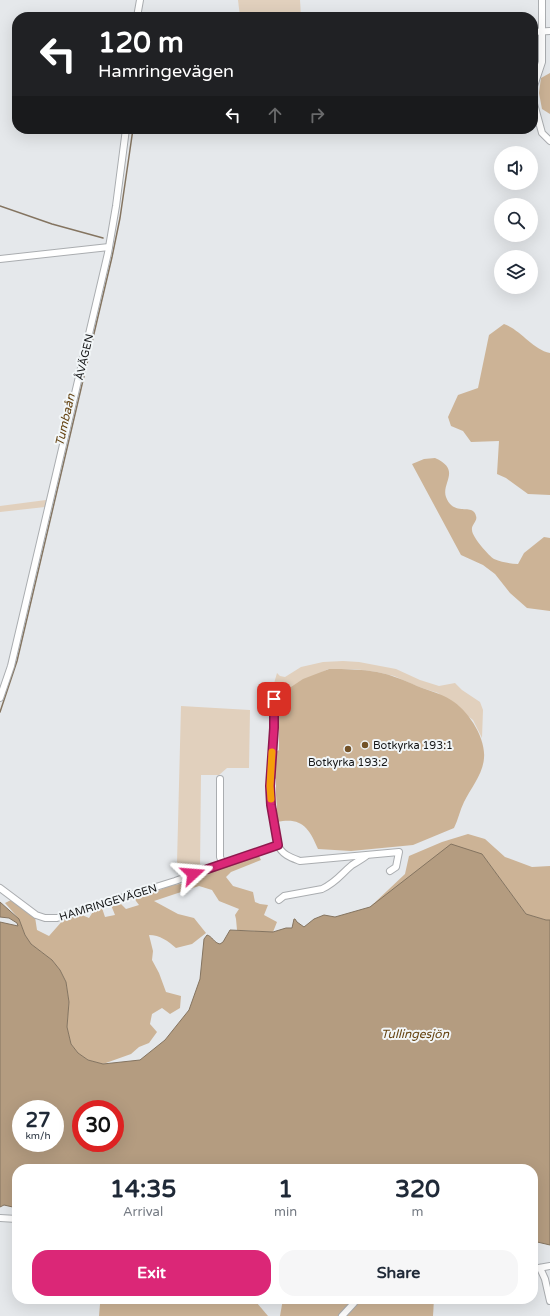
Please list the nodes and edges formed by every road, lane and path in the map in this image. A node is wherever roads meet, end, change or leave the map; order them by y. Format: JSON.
{"nodes":[{"id":1,"x":140,"y":0,"type":"edge"},
{"id":2,"x":542,"y":0,"type":"edge"},
{"id":3,"x":138,"y":12,"type":"edge"},
{"id":4,"x":550,"y":31,"type":"edge"},
{"id":5,"x":538,"y":32,"type":"edge"},
{"id":6,"x":543,"y":32,"type":"junction"},
{"id":7,"x":538,"y":74,"type":"edge"},
{"id":8,"x":538,"y":119,"type":"edge"},
{"id":9,"x":125,"y":134,"type":"edge"},
{"id":10,"x":550,"y":141,"type":"edge"},
{"id":11,"x":109,"y":247,"type":"junction"},
{"id":12,"x":0,"y":259,"type":"edge"},
{"id":13,"x":0,"y":698,"type":"edge"},
{"id":14,"x":274,"y":699,"type":"dead end"},
{"id":15,"x":220,"y":779,"type":"dead end"},
{"id":16,"x":278,"y":845,"type":"junction"},
{"id":17,"x":367,"y":855,"type":"junction"},
{"id":18,"x":223,"y":864,"type":"junction"},
{"id":19,"x":390,"y":871,"type":"dead end"},
{"id":20,"x":0,"y":888,"type":"edge"},
{"id":21,"x":279,"y":900,"type":"dead end"},
{"id":22,"x":0,"y":1218,"type":"edge"},
{"id":23,"x":12,"y":1219,"type":"edge"},
{"id":24,"x":550,"y":1266,"type":"edge"},
{"id":25,"x":540,"y":1268,"type":"joint"},
{"id":26,"x":550,"y":1301,"type":"edge"},
{"id":27,"x":353,"y":1304,"type":"edge"},
{"id":28,"x":342,"y":1316,"type":"edge"}],
"edges":[{"from":1,"to":3,"type":"street"},
{"from":2,"to":6,"type":"street"},
{"from":4,"to":6,"type":"street"},
{"from":5,"to":6,"type":"street"},
{"from":6,"to":7,"type":"street"},
{"from":8,"to":10,"type":"street"},
{"from":9,"to":11,"type":"street","name":"ÅVÄGEN"},
{"from":11,"to":12,"type":"street"},
{"from":11,"to":13,"type":"street","name":"ÅVÄGEN"},
{"from":14,"to":16,"type":"street"},
{"from":15,"to":18,"type":"street"},
{"from":16,"to":17,"type":"street"},
{"from":16,"to":18,"type":"street","name":"HAMRINGEVÄGEN"},
{"from":17,"to":19,"type":"street"},
{"from":17,"to":21,"type":"street"},
{"from":18,"to":20,"type":"street","name":"HAMRINGEVÄGEN"},
{"from":22,"to":23,"type":"street"},
{"from":24,"to":25,"type":"street"},
{"from":25,"to":26,"type":"street"},
{"from":27,"to":28,"type":"street"}]}
